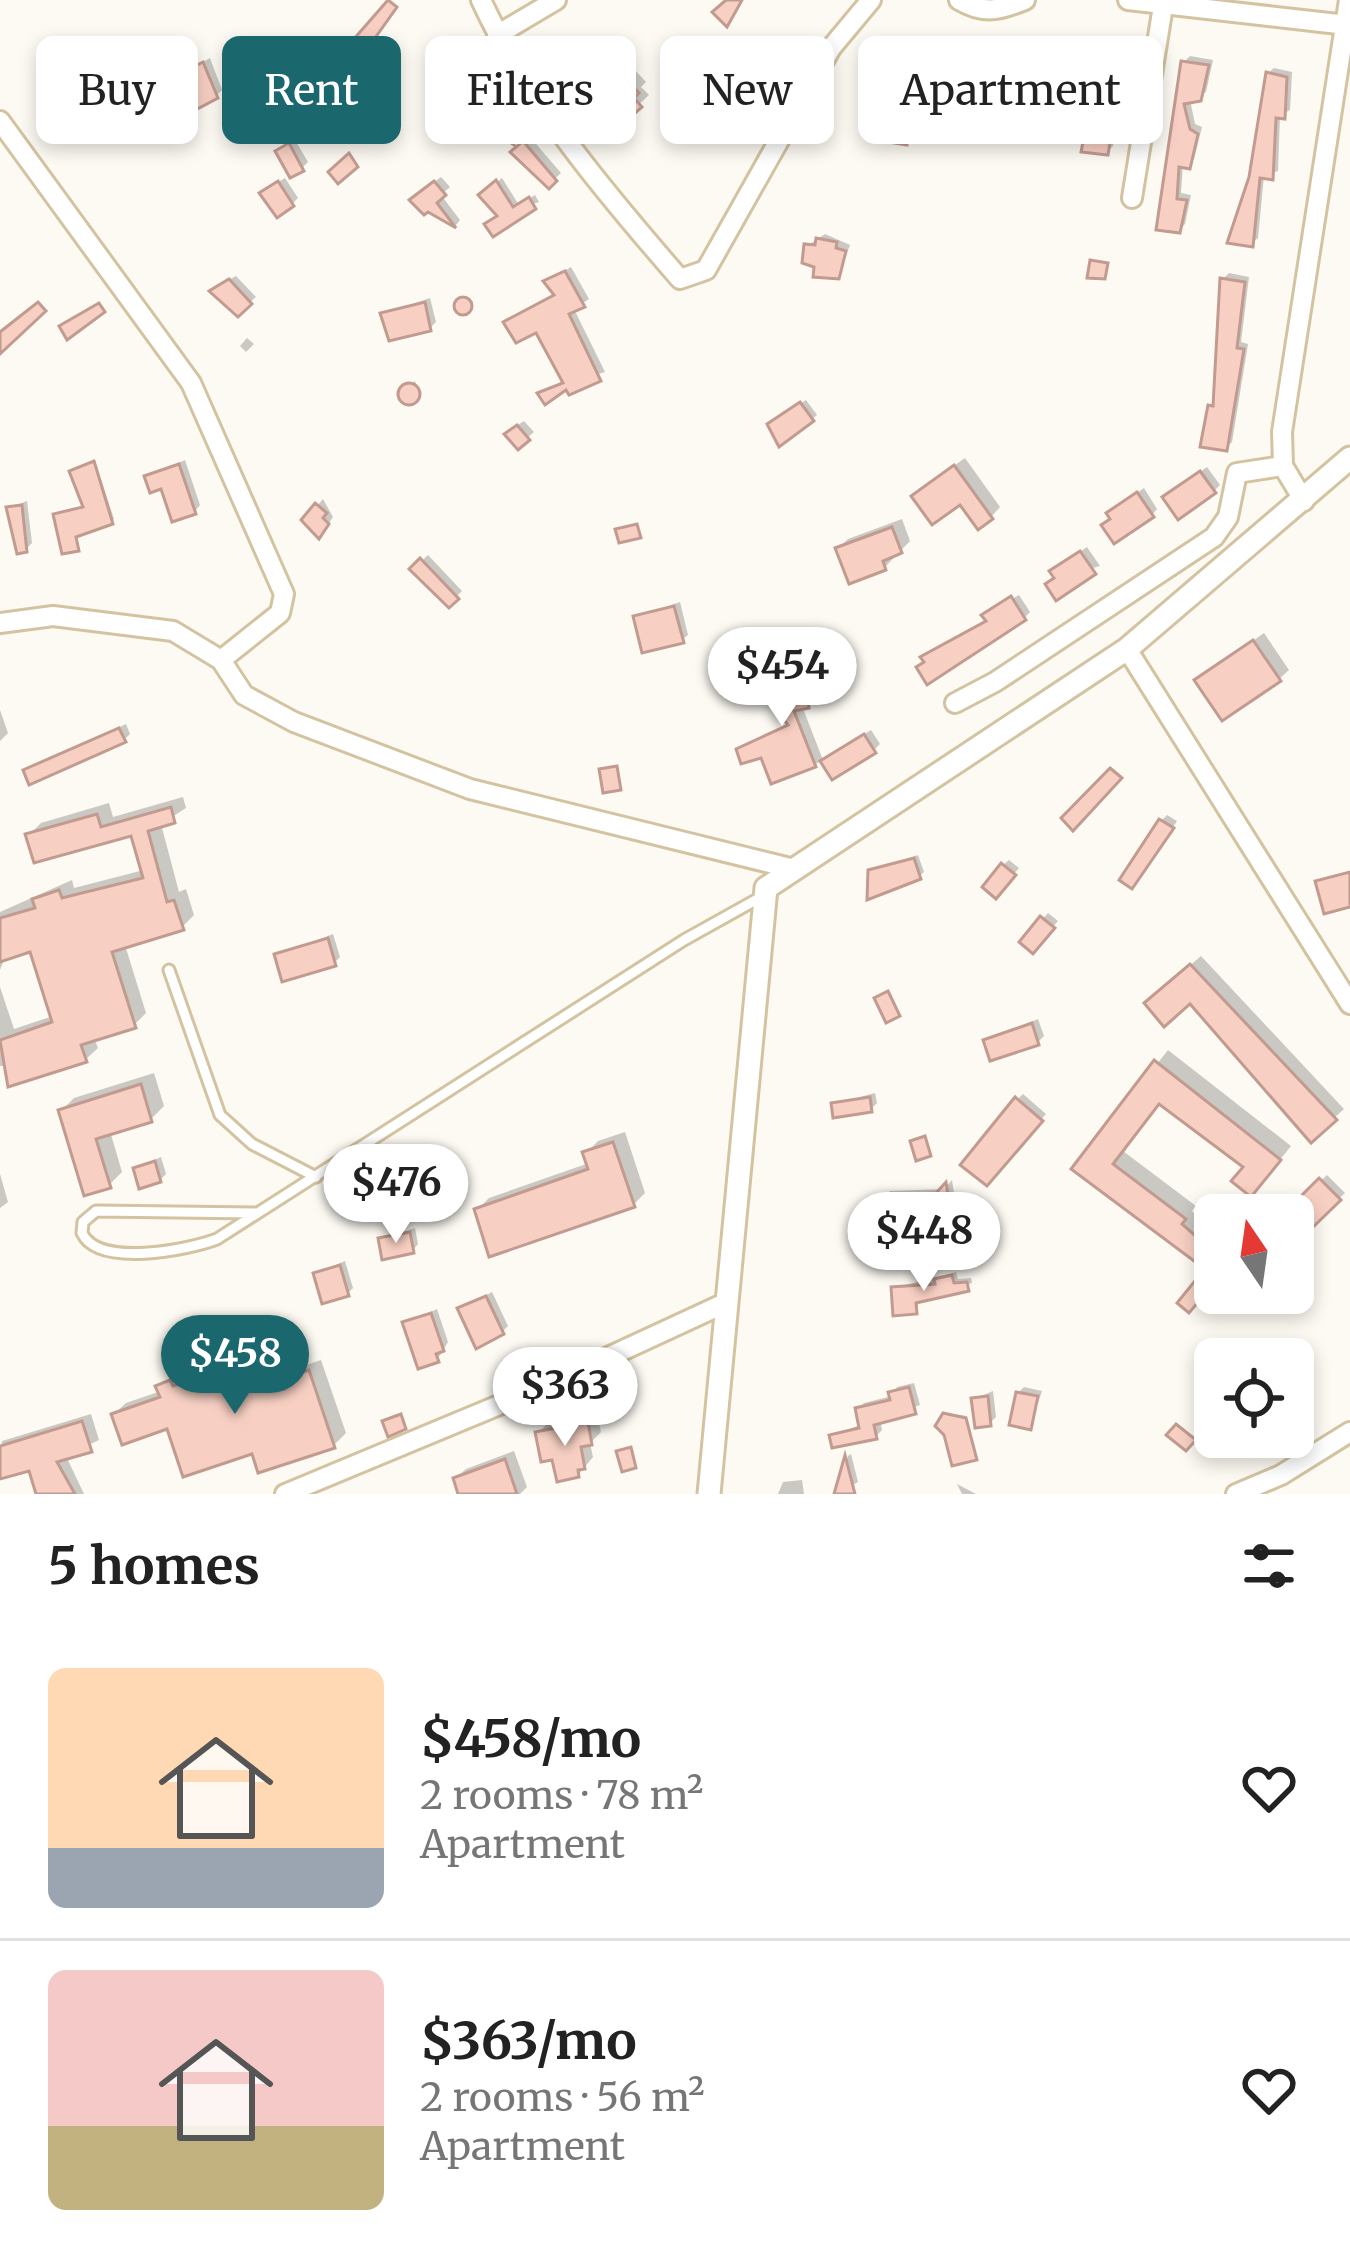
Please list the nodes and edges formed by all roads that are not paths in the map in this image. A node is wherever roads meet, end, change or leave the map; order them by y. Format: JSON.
{"nodes":[{"id":1,"x":481,"y":0,"type":"edge"},
{"id":2,"x":556,"y":0,"type":"edge"},
{"id":3,"x":871,"y":0,"type":"edge"},
{"id":4,"x":959,"y":0,"type":"edge"},
{"id":5,"x":1025,"y":0,"type":"edge"},
{"id":6,"x":1128,"y":0,"type":"edge"},
{"id":7,"x":1349,"y":0,"type":"edge"},
{"id":8,"x":1163,"y":6,"type":"junction"},
{"id":9,"x":1346,"y":25,"type":"junction"},
{"id":10,"x":497,"y":35,"type":"junction"},
{"id":11,"x":0,"y":122,"type":"edge"},
{"id":12,"x":1328,"y":139,"type":"junction"},
{"id":13,"x":1350,"y":142,"type":"edge"},
{"id":14,"x":1132,"y":198,"type":"dead end"},
{"id":15,"x":1350,"y":458,"type":"edge"},
{"id":16,"x":1283,"y":466,"type":"junction"},
{"id":17,"x":1304,"y":501,"type":"junction"},
{"id":18,"x":0,"y":623,"type":"edge"},
{"id":19,"x":1127,"y":650,"type":"junction"},
{"id":20,"x":221,"y":660,"type":"junction"},
{"id":21,"x":955,"y":703,"type":"dead end"},
{"id":22,"x":790,"y":868,"type":"junction"},
{"id":23,"x":764,"y":896,"type":"junction"},
{"id":24,"x":169,"y":970,"type":"dead end"},
{"id":25,"x":1350,"y":1004,"type":"edge"},
{"id":26,"x":316,"y":1177,"type":"junction"},
{"id":27,"x":256,"y":1213,"type":"junction"},
{"id":28,"x":724,"y":1304,"type":"junction"},
{"id":29,"x":1350,"y":1432,"type":"edge"},
{"id":30,"x":710,"y":1493,"type":"edge"},
{"id":31,"x":284,"y":1494,"type":"edge"},
{"id":32,"x":1236,"y":1494,"type":"edge"}],
"edges":[{"from":1,"to":10,"type":"street"},
{"from":2,"to":10,"type":"street"},
{"from":3,"to":10,"type":"street"},
{"from":4,"to":5,"type":"street"},
{"from":6,"to":8,"type":"street"},
{"from":7,"to":9,"type":"street"},
{"from":8,"to":9,"type":"street"},
{"from":8,"to":14,"type":"street"},
{"from":9,"to":12,"type":"street"},
{"from":11,"to":20,"type":"street"},
{"from":12,"to":13,"type":"street"},
{"from":12,"to":16,"type":"street"},
{"from":15,"to":17,"type":"street"},
{"from":16,"to":17,"type":"street"},
{"from":16,"to":21,"type":"street"},
{"from":17,"to":19,"type":"street"},
{"from":18,"to":20,"type":"street"},
{"from":19,"to":22,"type":"street"},
{"from":19,"to":25,"type":"street"},
{"from":20,"to":22,"type":"street"},
{"from":22,"to":23,"type":"street"},
{"from":23,"to":26,"type":"lane"},
{"from":23,"to":28,"type":"street"},
{"from":24,"to":26,"type":"lane"},
{"from":26,"to":27,"type":"lane"},
{"from":27,"to":27,"type":"lane"},
{"from":28,"to":30,"type":"street"},
{"from":28,"to":31,"type":"street"},
{"from":29,"to":32,"type":"street"}]}
